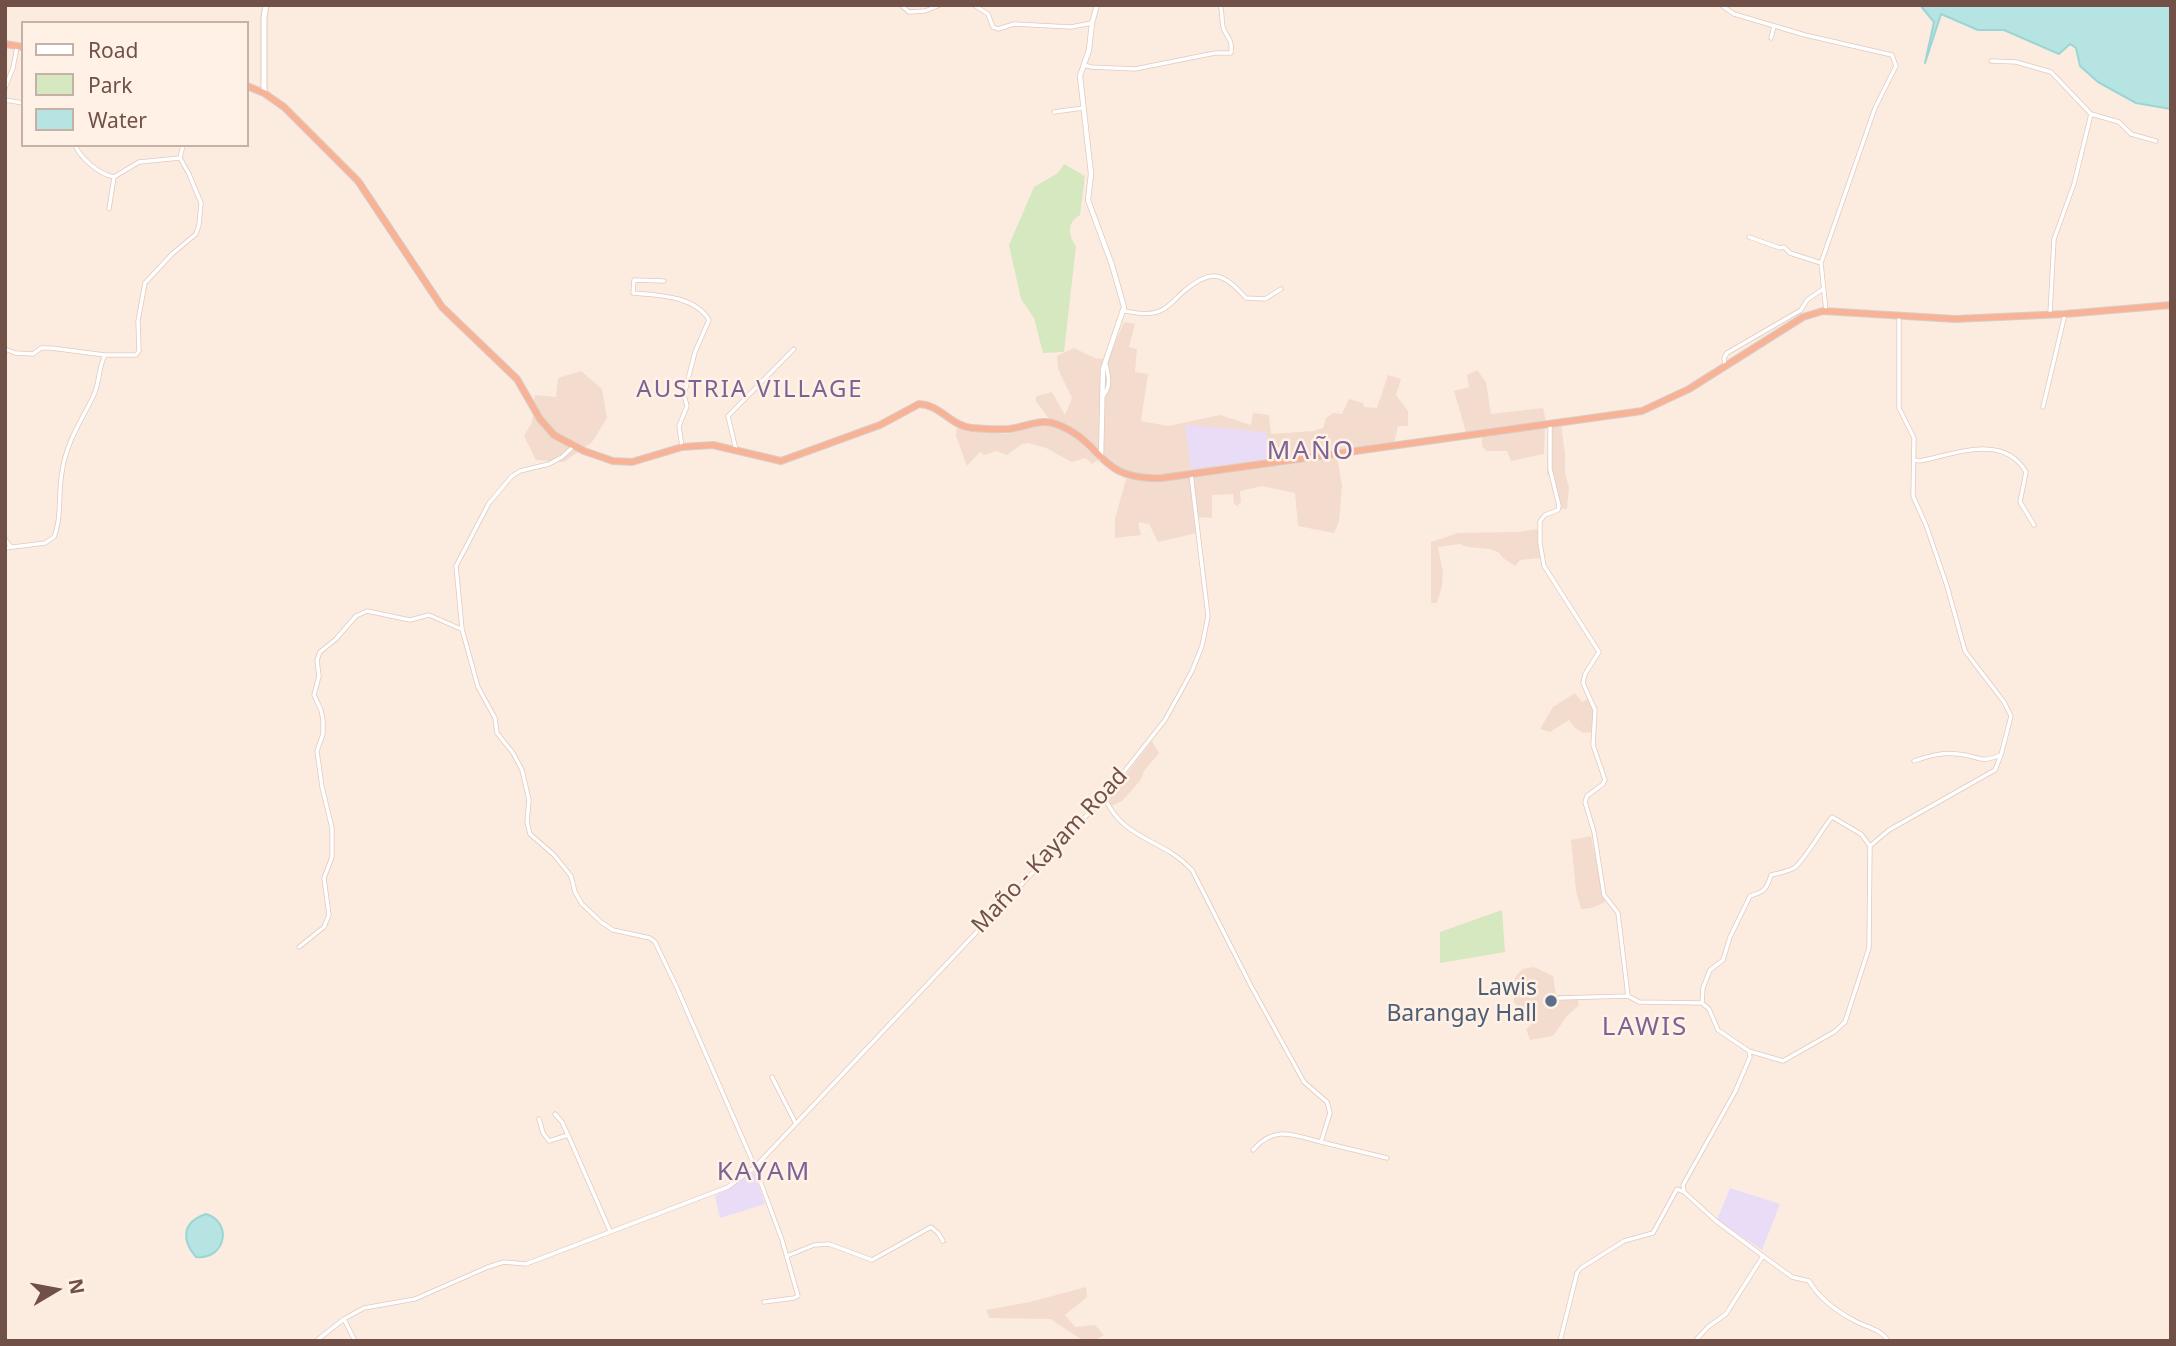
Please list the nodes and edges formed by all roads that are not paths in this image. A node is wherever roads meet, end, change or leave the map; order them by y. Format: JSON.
{"nodes":[{"id":1,"x":266,"y":5,"type":"edge"},
{"id":2,"x":901,"y":5,"type":"edge"},
{"id":3,"x":940,"y":5,"type":"edge"},
{"id":4,"x":974,"y":5,"type":"edge"},
{"id":5,"x":1097,"y":5,"type":"edge"},
{"id":6,"x":1220,"y":5,"type":"edge"},
{"id":7,"x":1721,"y":5,"type":"edge"},
{"id":8,"x":1092,"y":23,"type":"junction"},
{"id":9,"x":1774,"y":26,"type":"junction"},
{"id":10,"x":1770,"y":38,"type":"dead end"},
{"id":11,"x":5,"y":44,"type":"edge"},
{"id":12,"x":20,"y":46,"type":"edge"},
{"id":13,"x":1991,"y":61,"type":"dead end"},
{"id":14,"x":1084,"y":65,"type":"junction"},
{"id":15,"x":248,"y":86,"type":"edge"},
{"id":16,"x":5,"y":88,"type":"edge"},
{"id":17,"x":264,"y":93,"type":"junction"},
{"id":18,"x":1083,"y":108,"type":"junction"},
{"id":19,"x":1054,"y":112,"type":"dead end"},
{"id":20,"x":2091,"y":114,"type":"junction"},
{"id":21,"x":2156,"y":141,"type":"dead end"},
{"id":22,"x":76,"y":147,"type":"edge"},
{"id":23,"x":183,"y":147,"type":"edge"},
{"id":24,"x":180,"y":158,"type":"junction"},
{"id":25,"x":114,"y":177,"type":"junction"},
{"id":26,"x":109,"y":209,"type":"dead end"},
{"id":27,"x":1749,"y":237,"type":"dead end"},
{"id":28,"x":1821,"y":263,"type":"junction"},
{"id":29,"x":664,"y":281,"type":"dead end"},
{"id":30,"x":1281,"y":289,"type":"dead end"},
{"id":31,"x":1824,"y":289,"type":"junction"},
{"id":32,"x":2171,"y":305,"type":"edge"},
{"id":33,"x":1124,"y":311,"type":"junction"},
{"id":34,"x":1826,"y":311,"type":"junction"},
{"id":35,"x":2050,"y":314,"type":"junction"},
{"id":36,"x":2065,"y":314,"type":"junction"},
{"id":37,"x":1899,"y":315,"type":"junction"},
{"id":38,"x":5,"y":349,"type":"edge"},
{"id":39,"x":794,"y":349,"type":"dead end"},
{"id":40,"x":105,"y":355,"type":"junction"},
{"id":41,"x":1725,"y":365,"type":"junction"},
{"id":42,"x":2043,"y":407,"type":"dead end"},
{"id":43,"x":1550,"y":425,"type":"junction"},
{"id":44,"x":573,"y":446,"type":"junction"},
{"id":45,"x":682,"y":447,"type":"junction"},
{"id":46,"x":736,"y":450,"type":"junction"},
{"id":47,"x":1101,"y":460,"type":"junction"},
{"id":48,"x":1915,"y":460,"type":"junction"},
{"id":49,"x":1191,"y":474,"type":"junction"},
{"id":50,"x":2034,"y":525,"type":"dead end"},
{"id":51,"x":5,"y":539,"type":"edge"},
{"id":52,"x":8,"y":547,"type":"edge"},
{"id":53,"x":462,"y":629,"type":"junction"},
{"id":54,"x":2001,"y":755,"type":"junction"},
{"id":55,"x":1914,"y":761,"type":"dead end"},
{"id":56,"x":1104,"y":797,"type":"junction"},
{"id":57,"x":1870,"y":846,"type":"junction"},
{"id":58,"x":299,"y":947,"type":"dead end"},
{"id":59,"x":1628,"y":996,"type":"junction"},
{"id":60,"x":1559,"y":998,"type":"dead end"},
{"id":61,"x":1702,"y":1003,"type":"junction"},
{"id":62,"x":1749,"y":1051,"type":"junction"},
{"id":63,"x":772,"y":1077,"type":"dead end"},
{"id":64,"x":555,"y":1114,"type":"dead end"},
{"id":65,"x":538,"y":1119,"type":"dead end"},
{"id":66,"x":795,"y":1122,"type":"junction"},
{"id":67,"x":568,"y":1135,"type":"junction"},
{"id":68,"x":1321,"y":1142,"type":"junction"},
{"id":69,"x":1253,"y":1150,"type":"dead end"},
{"id":70,"x":1387,"y":1158,"type":"dead end"},
{"id":71,"x":755,"y":1167,"type":"junction"},
{"id":72,"x":1684,"y":1192,"type":"junction"},
{"id":73,"x":610,"y":1232,"type":"junction"},
{"id":74,"x":943,"y":1241,"type":"dead end"},
{"id":75,"x":787,"y":1256,"type":"junction"},
{"id":76,"x":1763,"y":1256,"type":"junction"},
{"id":77,"x":764,"y":1302,"type":"dead end"},
{"id":78,"x":344,"y":1319,"type":"junction"},
{"id":79,"x":316,"y":1341,"type":"edge"},
{"id":80,"x":355,"y":1341,"type":"edge"},
{"id":81,"x":1560,"y":1341,"type":"edge"},
{"id":82,"x":1695,"y":1341,"type":"edge"},
{"id":83,"x":1888,"y":1341,"type":"edge"}],
"edges":[{"from":1,"to":17,"type":"main road"},
{"from":2,"to":3,"type":"street"},
{"from":4,"to":8,"type":"street"},
{"from":5,"to":8,"type":"street"},
{"from":6,"to":14,"type":"street"},
{"from":7,"to":9,"type":"street"},
{"from":8,"to":14,"type":"street"},
{"from":9,"to":10,"type":"street"},
{"from":9,"to":28,"type":"street"},
{"from":11,"to":12,"type":"highway"},
{"from":12,"to":16,"type":"street"},
{"from":13,"to":20,"type":"street"},
{"from":14,"to":18,"type":"street"},
{"from":15,"to":17,"type":"highway"},
{"from":17,"to":44,"type":"highway"},
{"from":18,"to":19,"type":"street"},
{"from":18,"to":33,"type":"street"},
{"from":20,"to":21,"type":"street"},
{"from":20,"to":35,"type":"street"},
{"from":22,"to":25,"type":"street"},
{"from":23,"to":24,"type":"street"},
{"from":24,"to":25,"type":"street"},
{"from":24,"to":40,"type":"street"},
{"from":25,"to":26,"type":"street"},
{"from":27,"to":28,"type":"street"},
{"from":28,"to":31,"type":"street"},
{"from":29,"to":45,"type":"street"},
{"from":30,"to":33,"type":"street"},
{"from":31,"to":34,"type":"street"},
{"from":31,"to":41,"type":"street"},
{"from":32,"to":36,"type":"highway"},
{"from":33,"to":47,"type":"street"},
{"from":34,"to":37,"type":"highway"},
{"from":34,"to":41,"type":"highway"},
{"from":35,"to":36,"type":"highway"},
{"from":35,"to":37,"type":"highway"},
{"from":36,"to":42,"type":"street"},
{"from":37,"to":48,"type":"street"},
{"from":38,"to":40,"type":"street"},
{"from":39,"to":46,"type":"street"},
{"from":40,"to":52,"type":"street"},
{"from":41,"to":43,"type":"highway"},
{"from":43,"to":49,"type":"highway"},
{"from":43,"to":59,"type":"street"},
{"from":44,"to":45,"type":"highway"},
{"from":44,"to":53,"type":"street"},
{"from":45,"to":46,"type":"highway"},
{"from":46,"to":47,"type":"highway"},
{"from":47,"to":49,"type":"highway"},
{"from":48,"to":50,"type":"street"},
{"from":48,"to":54,"type":"street"},
{"from":49,"to":56,"type":"street","name":"Maño - Kayam Road"},
{"from":51,"to":52,"type":"street"},
{"from":53,"to":58,"type":"street"},
{"from":53,"to":71,"type":"street"},
{"from":54,"to":55,"type":"street"},
{"from":54,"to":57,"type":"street"},
{"from":56,"to":66,"type":"street","name":"Maño - Kayam Road"},
{"from":56,"to":68,"type":"street"},
{"from":57,"to":61,"type":"street"},
{"from":57,"to":62,"type":"street"},
{"from":59,"to":60,"type":"street"},
{"from":59,"to":61,"type":"street"},
{"from":61,"to":62,"type":"street"},
{"from":62,"to":72,"type":"street"},
{"from":63,"to":66,"type":"street"},
{"from":64,"to":67,"type":"street"},
{"from":65,"to":67,"type":"street"},
{"from":66,"to":71,"type":"street","name":"Maño - Kayam Road"},
{"from":67,"to":73,"type":"street"},
{"from":68,"to":69,"type":"street"},
{"from":68,"to":70,"type":"street"},
{"from":71,"to":73,"type":"street","name":"Maño - Kayam Road"},
{"from":71,"to":75,"type":"street"},
{"from":72,"to":76,"type":"street"},
{"from":72,"to":81,"type":"street"},
{"from":73,"to":78,"type":"street","name":"Maño - Kayam Road"},
{"from":74,"to":75,"type":"street"},
{"from":75,"to":77,"type":"street"},
{"from":76,"to":82,"type":"street"},
{"from":76,"to":83,"type":"street"},
{"from":78,"to":79,"type":"street","name":"Maño - Kayam Road"},
{"from":78,"to":80,"type":"street"}]}
